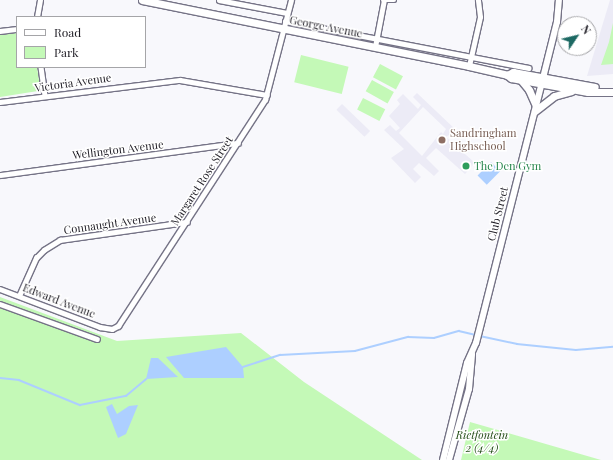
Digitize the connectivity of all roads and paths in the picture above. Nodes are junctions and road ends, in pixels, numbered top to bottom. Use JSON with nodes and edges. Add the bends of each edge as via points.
{"nodes":[{"id":1,"x":40,"y":0,"type":"edge"},
{"id":2,"x":144,"y":0,"type":"edge"},
{"id":3,"x":219,"y":0,"type":"edge"},
{"id":4,"x":291,"y":0,"type":"edge"},
{"id":5,"x":383,"y":0,"type":"edge"},
{"id":6,"x":394,"y":0,"type":"edge"},
{"id":7,"x":478,"y":0,"type":"edge"},
{"id":8,"x":559,"y":0,"type":"edge"},
{"id":9,"x":287,"y":13,"type":"junction"},
{"id":10,"x":38,"y":16,"type":"edge"},
{"id":11,"x":285,"y":21,"type":"junction"},
{"id":12,"x":16,"y":29,"type":"edge"},
{"id":13,"x":283,"y":29,"type":"junction"},
{"id":14,"x":0,"y":31,"type":"edge"},
{"id":15,"x":376,"y":39,"type":"junction"},
{"id":16,"x":375,"y":47,"type":"junction"},
{"id":17,"x":471,"y":57,"type":"junction"},
{"id":18,"x":469,"y":66,"type":"junction"},
{"id":19,"x":42,"y":68,"type":"edge"},
{"id":20,"x":528,"y":68,"type":"dead end"},
{"id":21,"x":507,"y":74,"type":"junction"},
{"id":22,"x":521,"y":80,"type":"junction"},
{"id":23,"x":542,"y":81,"type":"junction"},
{"id":24,"x":613,"y":88,"type":"edge"},
{"id":25,"x":575,"y":90,"type":"junction"},
{"id":26,"x":613,"y":92,"type":"edge"},
{"id":27,"x":267,"y":95,"type":"junction"},
{"id":28,"x":46,"y":96,"type":"junction"},
{"id":29,"x":0,"y":102,"type":"edge"},
{"id":30,"x":535,"y":108,"type":"junction"},
{"id":31,"x":238,"y":143,"type":"junction"},
{"id":32,"x":0,"y":175,"type":"edge"},
{"id":33,"x":186,"y":222,"type":"junction"},
{"id":34,"x":0,"y":289,"type":"edge"},
{"id":35,"x":19,"y":296,"type":"junction"},
{"id":36,"x":0,"y":304,"type":"edge"},
{"id":37,"x":112,"y":329,"type":"joint"},
{"id":38,"x":97,"y":339,"type":"dead end"},
{"id":39,"x":472,"y":354,"type":"junction"},
{"id":40,"x":443,"y":460,"type":"edge"},
{"id":41,"x":449,"y":460,"type":"edge"}],
"edges":[{"from":1,"to":10,"type":"street"},
{"from":2,"to":13,"type":"main road","name":"George Avenue"},
{"from":3,"to":9,"type":"street","name":"George Avenue"},
{"from":4,"to":9,"type":"street","name":"Margaret Rose Street"},
{"from":5,"to":6,"type":"street"},
{"from":5,"to":15,"type":"street"},
{"from":7,"to":17,"type":"street","via":[[480,17]]},
{"from":8,"to":23,"type":"main road","name":"Club Street","via":[[557,22]]},
{"from":9,"to":11,"type":"street","name":"Margaret Rose Street"},
{"from":11,"to":13,"type":"street","name":"Margaret Rose Street"},
{"from":11,"to":15,"type":"street","name":"George Avenue"},
{"from":12,"to":14,"type":"street"},
{"from":13,"to":16,"type":"main road","name":"George Avenue"},
{"from":13,"to":27,"type":"street","name":"Margaret Rose Street"},
{"from":15,"to":16,"type":"street"},
{"from":15,"to":17,"type":"street","name":"George Avenue"},
{"from":16,"to":18,"type":"main road","name":"George Avenue"},
{"from":17,"to":18,"type":"street"},
{"from":17,"to":20,"type":"street","name":"George Avenue"},
{"from":18,"to":21,"type":"main road","name":"George Avenue"},
{"from":19,"to":28,"type":"street"},
{"from":21,"to":22,"type":"main road","name":"George Avenue"},
{"from":21,"to":23,"type":"main road","name":"George Avenue","via":[[513,72]]},
{"from":22,"to":23,"type":"main road","name":"George Avenue"},
{"from":22,"to":30,"type":"main road","via":[[529,90]]},
{"from":23,"to":24,"type":"main road"},
{"from":23,"to":25,"type":"main road"},
{"from":23,"to":30,"type":"main road","name":"Club Street"},
{"from":25,"to":26,"type":"main road"},
{"from":25,"to":30,"type":"main road","via":[[554,96]]},
{"from":27,"to":28,"type":"street","name":"Victoria Avenue","via":[[180,80]]},
{"from":27,"to":31,"type":"street","name":"Margaret Rose Street"},
{"from":28,"to":29,"type":"street","name":"Victoria Avenue"},
{"from":30,"to":39,"type":"main road","name":"Club Street"},
{"from":31,"to":32,"type":"street","name":"Wellington Avenue"},
{"from":31,"to":33,"type":"street","name":"Margaret Rose Street"},
{"from":33,"to":35,"type":"street","name":"Connaught Avenue","via":[[60,240],[36,258]]},
{"from":33,"to":37,"type":"street","name":"Margaret Rose Street","via":[[123,320]]},
{"from":34,"to":35,"type":"street","name":"Edward Avenue"},
{"from":35,"to":37,"type":"street","name":"Edward Avenue"},
{"from":36,"to":38,"type":"street"},
{"from":39,"to":40,"type":"main road","name":"Club Street","via":[[467,363]]},
{"from":39,"to":41,"type":"main road","name":"Club Street","via":[[469,389]]}]}
